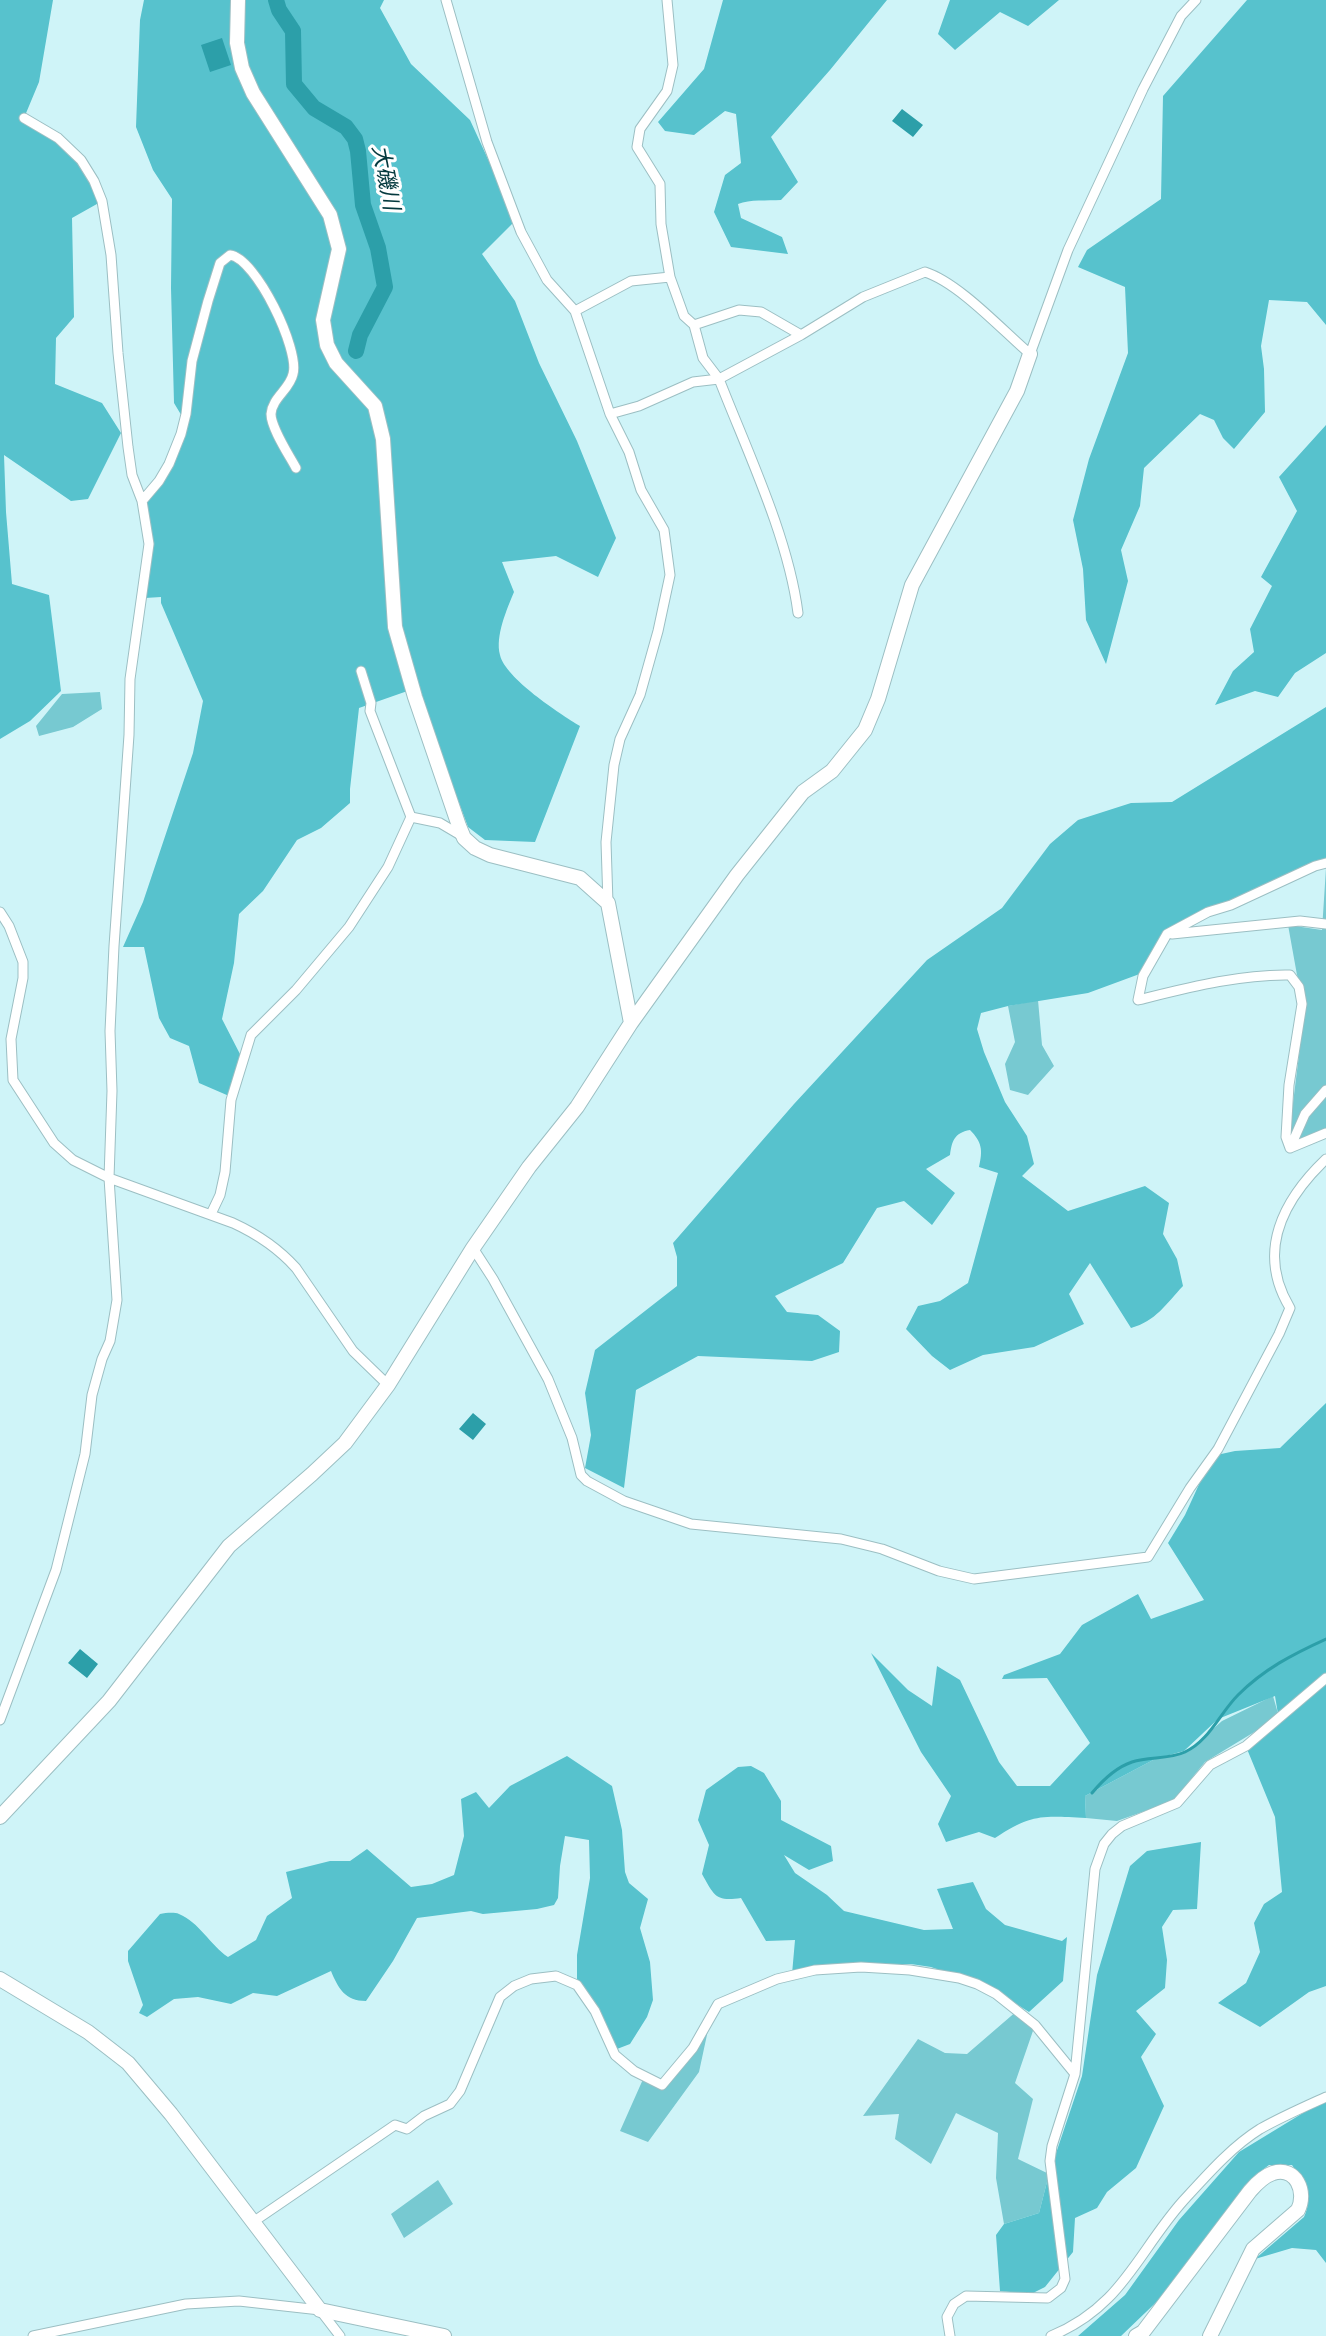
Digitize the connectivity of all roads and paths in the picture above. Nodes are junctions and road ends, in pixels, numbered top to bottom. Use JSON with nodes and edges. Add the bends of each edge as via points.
{"nodes":[{"id":1,"x":238,"y":0,"type":"edge"},
{"id":2,"x":446,"y":0,"type":"edge"},
{"id":3,"x":667,"y":0,"type":"edge"},
{"id":4,"x":1196,"y":0,"type":"edge"},
{"id":5,"x":24,"y":118,"type":"dead end"},
{"id":6,"x":670,"y":277,"type":"junction"},
{"id":7,"x":575,"y":311,"type":"junction"},
{"id":8,"x":694,"y":325,"type":"junction"},
{"id":9,"x":801,"y":335,"type":"junction"},
{"id":10,"x":1030,"y":354,"type":"junction"},
{"id":11,"x":718,"y":379,"type":"junction"},
{"id":12,"x":610,"y":414,"type":"junction"},
{"id":13,"x":296,"y":468,"type":"dead end"},
{"id":14,"x":142,"y":501,"type":"junction"},
{"id":15,"x":798,"y":613,"type":"dead end"},
{"id":16,"x":361,"y":671,"type":"dead end"},
{"id":17,"x":411,"y":817,"type":"junction"},
{"id":18,"x":464,"y":838,"type":"junction"},
{"id":19,"x":1326,"y":863,"type":"edge"},
{"id":20,"x":608,"y":903,"type":"junction"},
{"id":21,"x":0,"y":912,"type":"edge"},
{"id":22,"x":1326,"y":924,"type":"edge"},
{"id":23,"x":1167,"y":934,"type":"junction"},
{"id":24,"x":631,"y":1023,"type":"junction"},
{"id":25,"x":1326,"y":1090,"type":"edge"},
{"id":26,"x":1326,"y":1133,"type":"edge"},
{"id":27,"x":1290,"y":1148,"type":"junction"},
{"id":28,"x":1326,"y":1159,"type":"edge"},
{"id":29,"x":109,"y":1178,"type":"junction"},
{"id":30,"x":212,"y":1214,"type":"junction"},
{"id":31,"x":473,"y":1248,"type":"junction"},
{"id":32,"x":387,"y":1385,"type":"junction"},
{"id":33,"x":1326,"y":1678,"type":"edge"},
{"id":34,"x":0,"y":1720,"type":"edge"},
{"id":35,"x":1,"y":1814,"type":"edge"},
{"id":36,"x":0,"y":1979,"type":"edge"},
{"id":37,"x":1075,"y":2074,"type":"junction"},
{"id":38,"x":1326,"y":2097,"type":"edge"},
{"id":39,"x":253,"y":2222,"type":"junction"},
{"id":40,"x":320,"y":2310,"type":"junction"},
{"id":41,"x":33,"y":2336,"type":"edge"},
{"id":42,"x":340,"y":2336,"type":"edge"},
{"id":43,"x":444,"y":2336,"type":"edge"},
{"id":44,"x":950,"y":2336,"type":"edge"},
{"id":45,"x":1051,"y":2336,"type":"edge"},
{"id":46,"x":1136,"y":2336,"type":"edge"},
{"id":47,"x":1210,"y":2336,"type":"edge"}],
"edges":[{"from":1,"to":18,"type":"street","via":[[237,43],[253,93],[330,215],[339,249],[323,320],[327,345],[336,363],[375,406],[383,439],[395,627],[436,763]]},
{"from":2,"to":7,"type":"street","via":[[487,142],[521,232],[547,280]]},
{"from":3,"to":6,"type":"street","via":[[673,65],[667,91],[640,129],[637,147],[660,184],[661,224]]},
{"from":4,"to":10,"type":"street","via":[[1181,16],[1139,97],[1068,250]]},
{"from":5,"to":14,"type":"street","via":[[58,138],[81,160],[102,201],[111,255],[128,447],[132,475]]},
{"from":6,"to":7,"type":"street","via":[[631,281]]},
{"from":6,"to":8,"type":"street","via":[[684,316]]},
{"from":7,"to":12,"type":"street"},
{"from":8,"to":9,"type":"street","via":[[739,310],[761,312]]},
{"from":8,"to":11,"type":"street","via":[[703,358]]},
{"from":9,"to":10,"type":"street","via":[[863,297],[925,272],[960,293]]},
{"from":9,"to":11,"type":"street"},
{"from":10,"to":24,"type":"street","via":[[1017,391],[912,585],[866,730],[832,771],[802,792],[769,833]]},
{"from":11,"to":12,"type":"street","via":[[693,382]]},
{"from":11,"to":15,"type":"street","via":[[778,530]]},
{"from":12,"to":20,"type":"street","via":[[629,452],[641,490],[664,530],[670,575],[640,695],[620,739],[614,765],[606,842]]},
{"from":13,"to":14,"type":"street","via":[[271,415],[274,403],[293,375],[293,354],[261,284],[242,259],[230,255],[220,263],[208,301],[192,361],[181,434],[169,464]]},
{"from":14,"to":29,"type":"street","via":[[149,544],[130,679],[110,1031]]},
{"from":16,"to":17,"type":"street","via":[[370,711]]},
{"from":17,"to":18,"type":"street","via":[[440,823]]},
{"from":17,"to":30,"type":"street","via":[[388,867],[349,927],[296,990],[251,1035],[231,1100],[225,1172]]},
{"from":18,"to":20,"type":"street","via":[[490,855],[580,878]]},
{"from":19,"to":23,"type":"street","via":[[1208,912]]},
{"from":20,"to":24,"type":"street"},
{"from":21,"to":29,"type":"street","via":[[23,962],[11,1039],[13,1080],[54,1143],[73,1160]]},
{"from":22,"to":23,"type":"street","via":[[1300,921]]},
{"from":23,"to":27,"type":"street","via":[[1143,976],[1138,1000],[1266,975],[1290,975],[1299,987],[1302,1004],[1287,1116]]},
{"from":24,"to":31,"type":"street","via":[[577,1107],[529,1167]]},
{"from":25,"to":27,"type":"street","via":[[1305,1114]]},
{"from":26,"to":27,"type":"street"},
{"from":28,"to":31,"type":"street","via":[[1311,1173],[1282,1216],[1275,1263],[1280,1291],[1290,1308],[1280,1334],[1218,1449],[1148,1557],[1002,1577],[974,1579],[939,1571],[882,1549],[841,1539],[691,1524],[624,1501],[587,1481],[580,1475],[572,1438],[548,1379]]},
{"from":29,"to":30,"type":"street"},
{"from":29,"to":34,"type":"street","via":[[117,1300],[110,1341],[92,1395],[85,1454],[56,1570]]},
{"from":30,"to":32,"type":"street","via":[[252,1232],[287,1257],[353,1351]]},
{"from":31,"to":32,"type":"street"},
{"from":32,"to":35,"type":"street","via":[[345,1443],[229,1546],[109,1701]]},
{"from":33,"to":37,"type":"street","via":[[1246,1746],[1210,1765],[1177,1803],[1122,1826],[1104,1844],[1095,1869]]},
{"from":36,"to":39,"type":"street","via":[[88,2032],[128,2063]]},
{"from":37,"to":39,"type":"street","via":[[1035,2025],[977,1984],[959,1978],[861,1967],[777,1978],[718,2004],[693,2048],[662,2085],[634,2071],[615,2055],[595,2011],[577,1985],[556,1976],[531,1978],[500,1997],[460,2091],[450,2104],[407,2129],[394,2125]]},
{"from":37,"to":44,"type":"street","via":[[1050,2161],[1065,2278],[1048,2298],[966,2296],[954,2304],[947,2317]]},
{"from":38,"to":45,"type":"street","via":[[1260,2130],[1234,2148],[1182,2202],[1120,2288],[1105,2303]]},
{"from":39,"to":40,"type":"street"},
{"from":40,"to":41,"type":"street","via":[[239,2301],[186,2304]]},
{"from":40,"to":42,"type":"street"},
{"from":40,"to":43,"type":"street"},
{"from":46,"to":47,"type":"street","via":[[1143,2332],[1250,2191],[1272,2173],[1291,2174],[1299,2182],[1302,2203],[1253,2249]]}]}
